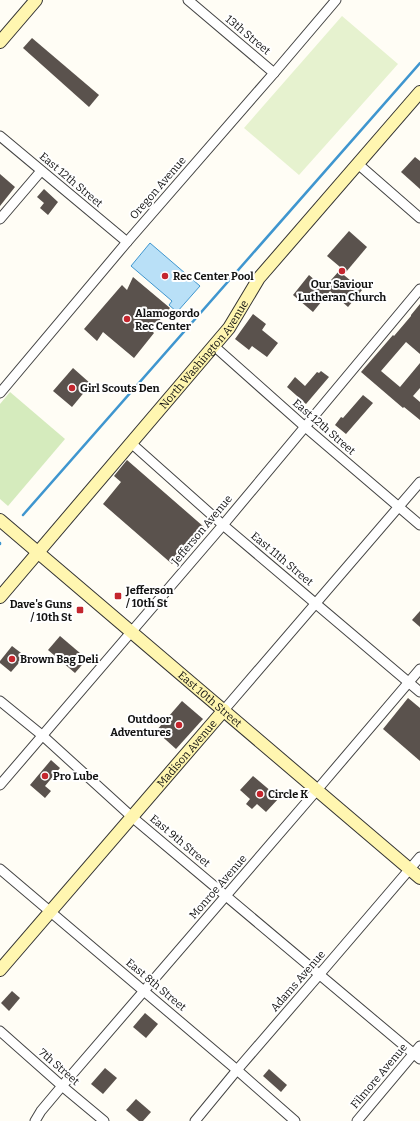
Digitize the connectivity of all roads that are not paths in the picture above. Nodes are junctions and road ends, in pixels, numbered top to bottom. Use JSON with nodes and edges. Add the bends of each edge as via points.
{"nodes":[{"id":1,"x":36,"y":0,"type":"edge"},
{"id":2,"x":188,"y":0,"type":"edge"},
{"id":3,"x":336,"y":0,"type":"edge"},
{"id":4,"x":0,"y":42,"type":"edge"},
{"id":5,"x":274,"y":72,"type":"junction"},
{"id":6,"x":420,"y":92,"type":"edge"},
{"id":7,"x":0,"y":136,"type":"edge"},
{"id":8,"x":358,"y":164,"type":"junction"},
{"id":9,"x":41,"y":171,"type":"junction"},
{"id":10,"x":420,"y":218,"type":"edge"},
{"id":11,"x":0,"y":219,"type":"edge"},
{"id":12,"x":126,"y":242,"type":"junction"},
{"id":13,"x":420,"y":289,"type":"edge"},
{"id":14,"x":214,"y":346,"type":"junction"},
{"id":15,"x":0,"y":393,"type":"edge"},
{"id":16,"x":304,"y":426,"type":"junction"},
{"id":17,"x":131,"y":443,"type":"junction"},
{"id":18,"x":420,"y":482,"type":"edge"},
{"id":19,"x":398,"y":507,"type":"junction"},
{"id":20,"x":0,"y":520,"type":"edge"},
{"id":21,"x":222,"y":525,"type":"junction"},
{"id":22,"x":420,"y":525,"type":"edge"},
{"id":23,"x":38,"y":552,"type":"junction"},
{"id":24,"x":0,"y":597,"type":"edge"},
{"id":25,"x":316,"y":603,"type":"junction"},
{"id":26,"x":131,"y":632,"type":"junction"},
{"id":27,"x":420,"y":669,"type":"edge"},
{"id":28,"x":409,"y":682,"type":"junction"},
{"id":29,"x":420,"y":692,"type":"edge"},
{"id":30,"x":0,"y":701,"type":"edge"},
{"id":31,"x":224,"y":710,"type":"junction"},
{"id":32,"x":43,"y":736,"type":"junction"},
{"id":33,"x":0,"y":785,"type":"edge"},
{"id":34,"x":317,"y":790,"type":"junction"},
{"id":35,"x":132,"y":817,"type":"junction"},
{"id":36,"x":420,"y":857,"type":"edge"},
{"id":37,"x":0,"y":869,"type":"edge"},
{"id":38,"x":409,"y":869,"type":"junction"},
{"id":39,"x":420,"y":878,"type":"edge"},
{"id":40,"x":226,"y":895,"type":"junction"},
{"id":41,"x":51,"y":912,"type":"junction"},
{"id":42,"x":0,"y":970,"type":"edge"},
{"id":43,"x":319,"y":975,"type":"junction"},
{"id":44,"x":144,"y":991,"type":"junction"},
{"id":45,"x":0,"y":1031,"type":"edge"},
{"id":46,"x":420,"y":1046,"type":"edge"},
{"id":47,"x":417,"y":1057,"type":"edge"},
{"id":48,"x":237,"y":1070,"type":"junction"},
{"id":49,"x":62,"y":1086,"type":"junction"},
{"id":50,"x":35,"y":1121,"type":"edge"},
{"id":51,"x":104,"y":1121,"type":"edge"},
{"id":52,"x":195,"y":1121,"type":"edge"},
{"id":53,"x":295,"y":1121,"type":"edge"},
{"id":54,"x":357,"y":1121,"type":"edge"}],
"edges":[{"from":1,"to":4,"type":"main road"},
{"from":2,"to":5,"type":"street","name":"13th Street"},
{"from":3,"to":5,"type":"street","name":"Oregon Avenue"},
{"from":5,"to":12,"type":"street","name":"Oregon Avenue"},
{"from":6,"to":8,"type":"main road","name":"North Washington Avenue"},
{"from":7,"to":9,"type":"street","name":"East 12th Street"},
{"from":8,"to":10,"type":"street"},
{"from":8,"to":14,"type":"main road","name":"North Washington Avenue","via":[[259,278],[229,328]]},
{"from":9,"to":11,"type":"street"},
{"from":9,"to":12,"type":"street","name":"East 12th Street"},
{"from":12,"to":15,"type":"street","name":"Oregon Avenue"},
{"from":13,"to":16,"type":"street","name":"Jefferson Avenue"},
{"from":14,"to":16,"type":"street","name":"East 12th Street"},
{"from":14,"to":17,"type":"main road","name":"North Washington Avenue"},
{"from":16,"to":19,"type":"street","name":"East 12th Street"},
{"from":16,"to":21,"type":"street","name":"Jefferson Avenue"},
{"from":17,"to":21,"type":"street","name":"East 11th Street"},
{"from":17,"to":23,"type":"main road","name":"North Washington Avenue"},
{"from":18,"to":19,"type":"street","name":"Madison Avenue"},
{"from":19,"to":22,"type":"street","name":"East 12th Street"},
{"from":19,"to":25,"type":"street","name":"Madison Avenue"},
{"from":20,"to":23,"type":"main road","name":"East 10th Street"},
{"from":21,"to":25,"type":"street","name":"East 11th Street"},
{"from":21,"to":26,"type":"street","name":"Jefferson Avenue"},
{"from":23,"to":24,"type":"main road","name":"North Washington Avenue"},
{"from":23,"to":26,"type":"main road","name":"East 10th Street"},
{"from":25,"to":28,"type":"street","name":"East 11th Street"},
{"from":25,"to":31,"type":"street","name":"Madison Avenue"},
{"from":26,"to":31,"type":"main road","name":"East 10th Street"},
{"from":26,"to":32,"type":"street","name":"Jefferson Avenue"},
{"from":27,"to":28,"type":"street","name":"Monroe Avenue"},
{"from":28,"to":29,"type":"street","name":"East 11th Street"},
{"from":28,"to":34,"type":"street","name":"Monroe Avenue"},
{"from":30,"to":32,"type":"street","name":"East 9th Street"},
{"from":31,"to":34,"type":"main road","name":"East 10th Street"},
{"from":31,"to":35,"type":"main road","name":"Madison Avenue"},
{"from":32,"to":33,"type":"street","name":"Jefferson Avenue"},
{"from":32,"to":35,"type":"street","name":"East 9th Street"},
{"from":34,"to":38,"type":"main road","name":"East 10th Street"},
{"from":34,"to":40,"type":"street","name":"Monroe Avenue"},
{"from":35,"to":40,"type":"street","name":"East 9th Street"},
{"from":35,"to":41,"type":"main road","name":"Madison Avenue"},
{"from":36,"to":38,"type":"street","name":"Adams Avenue"},
{"from":37,"to":41,"type":"street","name":"East 8th Street"},
{"from":38,"to":39,"type":"main road","name":"East 10th Street"},
{"from":38,"to":43,"type":"street","name":"Adams Avenue"},
{"from":40,"to":43,"type":"street","name":"East 9th Street"},
{"from":40,"to":44,"type":"street","name":"Monroe Avenue"},
{"from":41,"to":42,"type":"main road","name":"Madison Avenue"},
{"from":41,"to":44,"type":"street","name":"East 8th Street"},
{"from":43,"to":47,"type":"street","name":"East 9th Street"},
{"from":43,"to":48,"type":"street","name":"Adams Avenue"},
{"from":44,"to":48,"type":"street","name":"East 8th Street"},
{"from":44,"to":49,"type":"street","name":"Monroe Avenue"},
{"from":45,"to":49,"type":"street","name":"7th Street"},
{"from":46,"to":47,"type":"street","name":"Filmore Avenue"},
{"from":47,"to":54,"type":"street","name":"Filmore Avenue"},
{"from":48,"to":52,"type":"street","name":"Adams Avenue"},
{"from":48,"to":53,"type":"street","name":"East 8th Street"},
{"from":49,"to":50,"type":"street","name":"Monroe Avenue"},
{"from":49,"to":51,"type":"street","name":"7th Street"}]}
